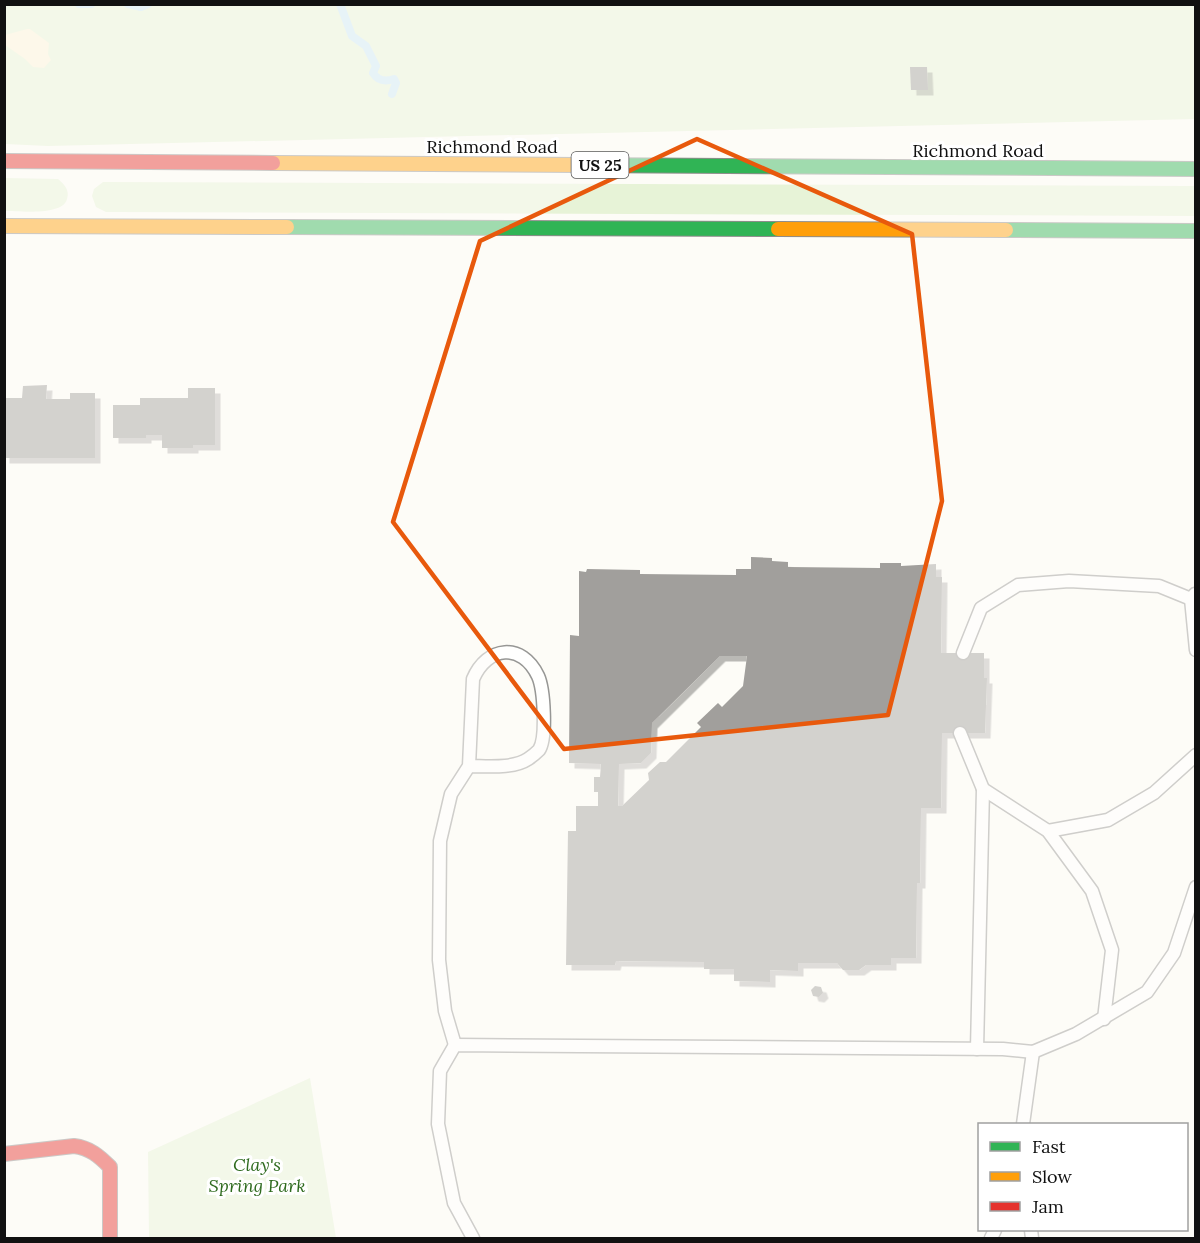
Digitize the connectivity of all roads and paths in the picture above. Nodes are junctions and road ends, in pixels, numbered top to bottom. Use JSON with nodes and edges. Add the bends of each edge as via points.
{"nodes":[{"id":1,"x":4,"y":161,"type":"edge"},
{"id":2,"x":1196,"y":169,"type":"edge"},
{"id":3,"x":4,"y":226,"type":"edge"},
{"id":4,"x":1196,"y":231,"type":"edge"},
{"id":5,"x":1193,"y":596,"type":"edge"},
{"id":6,"x":1196,"y":650,"type":"edge"},
{"id":7,"x":963,"y":653,"type":"dead end"},
{"id":8,"x":960,"y":733,"type":"dead end"},
{"id":9,"x":1196,"y":755,"type":"edge"},
{"id":10,"x":469,"y":766,"type":"junction"},
{"id":11,"x":983,"y":789,"type":"junction"},
{"id":12,"x":1048,"y":831,"type":"junction"},
{"id":13,"x":1196,"y":887,"type":"edge"},
{"id":14,"x":1104,"y":1019,"type":"junction"},
{"id":15,"x":455,"y":1045,"type":"junction"},
{"id":16,"x":977,"y":1049,"type":"junction"},
{"id":17,"x":1033,"y":1052,"type":"junction"},
{"id":18,"x":1023,"y":1123,"type":"edge"},
{"id":19,"x":4,"y":1154,"type":"edge"},
{"id":20,"x":110,"y":1239,"type":"edge"},
{"id":21,"x":473,"y":1239,"type":"edge"}],
"edges":[{"from":1,"to":2,"type":"main road","name":"Richmond Road","number":"US 25"},
{"from":3,"to":4,"type":"main road"},
{"from":5,"to":6,"type":"lane"},
{"from":5,"to":7,"type":"lane","via":[[1159,586],[1069,581],[1018,585],[981,608]]},
{"from":8,"to":11,"type":"lane"},
{"from":9,"to":12,"type":"lane","via":[[1154,793],[1108,820]]},
{"from":10,"to":10,"type":"lane","via":[[475,673],[489,656],[502,652],[517,654],[529,662],[539,677],[544,705],[539,749],[527,760],[510,765]]},
{"from":10,"to":15,"type":"lane","via":[[451,794],[440,841],[440,960],[444,1011]]},
{"from":11,"to":12,"type":"lane"},
{"from":11,"to":16,"type":"lane"},
{"from":12,"to":14,"type":"lane","via":[[1092,891],[1112,950]]},
{"from":13,"to":14,"type":"lane","via":[[1174,953],[1147,992]]},
{"from":14,"to":17,"type":"lane"},
{"from":15,"to":16,"type":"lane"},
{"from":15,"to":21,"type":"lane","via":[[440,1071],[438,1124],[454,1203]]},
{"from":16,"to":17,"type":"lane"},
{"from":17,"to":18,"type":"lane"},
{"from":19,"to":20,"type":"main road","via":[[74,1146],[84,1146],[98,1154],[110,1167]]}]}
